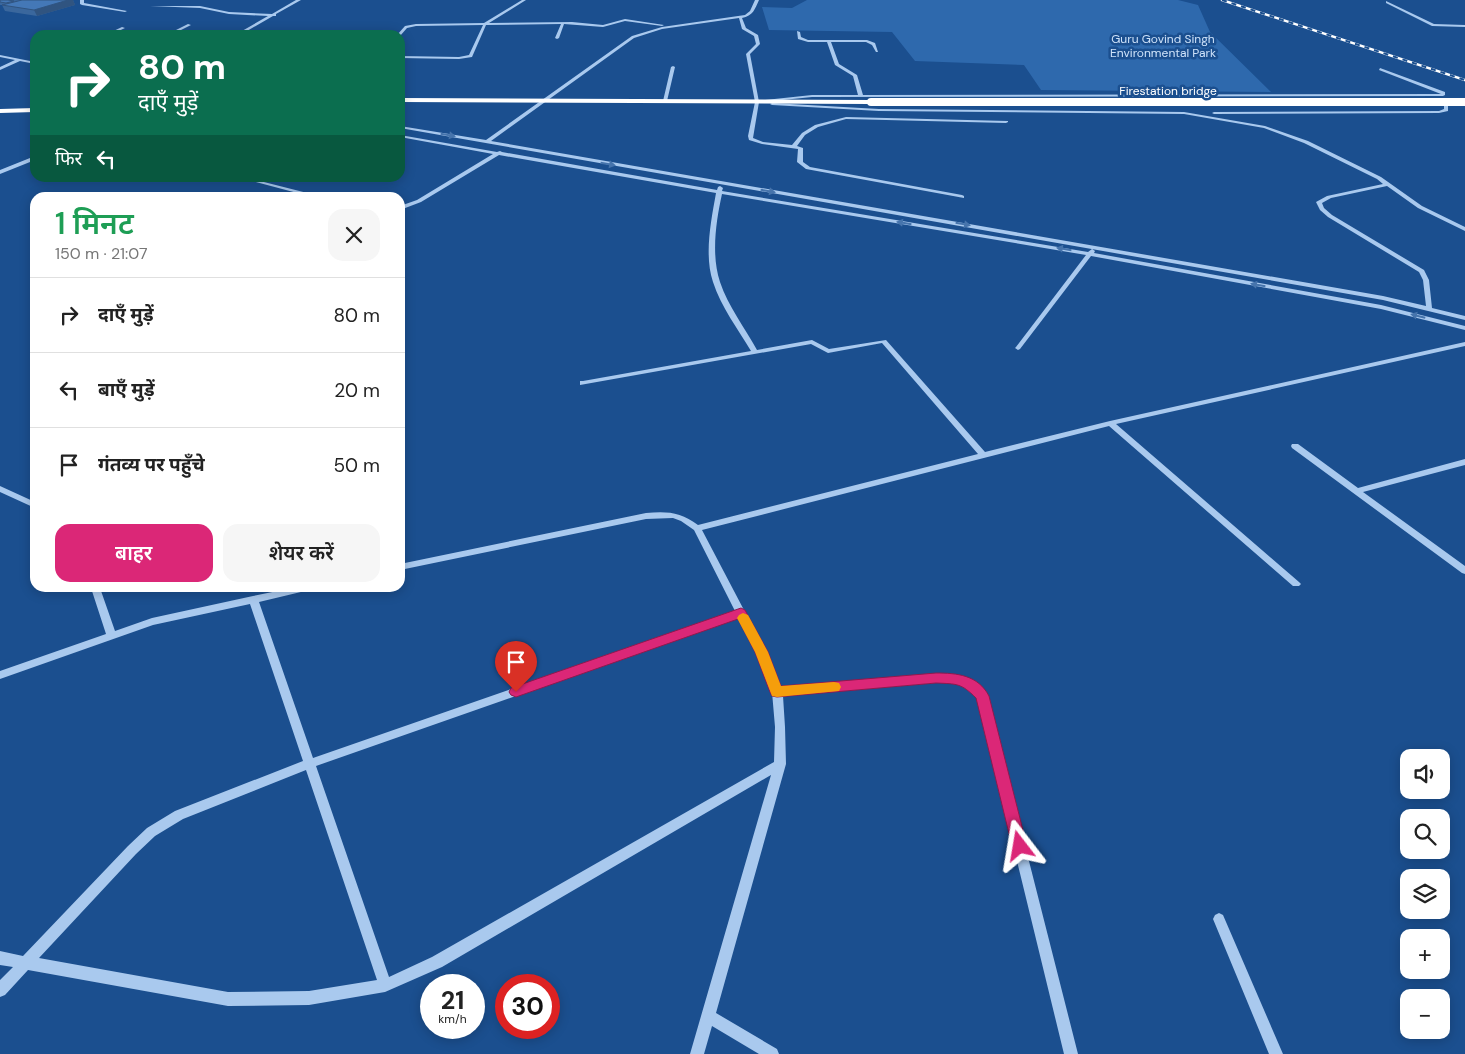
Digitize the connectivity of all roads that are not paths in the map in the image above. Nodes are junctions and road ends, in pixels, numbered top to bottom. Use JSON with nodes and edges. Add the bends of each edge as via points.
{"nodes":[{"id":1,"x":82,"y":0,"type":"edge"},
{"id":2,"x":299,"y":0,"type":"edge"},
{"id":3,"x":524,"y":0,"type":"edge"},
{"id":4,"x":757,"y":0,"type":"edge"},
{"id":5,"x":1386,"y":2,"type":"dead end"},
{"id":6,"x":152,"y":6,"type":"dead end"},
{"id":7,"x":125,"y":11,"type":"dead end"},
{"id":8,"x":275,"y":15,"type":"junction"},
{"id":9,"x":740,"y":17,"type":"junction"},
{"id":10,"x":563,"y":23,"type":"junction"},
{"id":11,"x":485,"y":24,"type":"junction"},
{"id":12,"x":189,"y":25,"type":"dead end"},
{"id":13,"x":669,"y":26,"type":"junction"},
{"id":14,"x":1465,"y":26,"type":"edge"},
{"id":15,"x":123,"y":28,"type":"dead end"},
{"id":16,"x":118,"y":30,"type":"edge"},
{"id":17,"x":178,"y":30,"type":"edge"},
{"id":18,"x":246,"y":30,"type":"edge"},
{"id":19,"x":403,"y":30,"type":"edge"},
{"id":20,"x":798,"y":32,"type":"dead end"},
{"id":21,"x":557,"y":38,"type":"dead end"},
{"id":22,"x":829,"y":41,"type":"junction"},
{"id":23,"x":877,"y":51,"type":"dead end"},
{"id":24,"x":0,"y":56,"type":"edge"},
{"id":25,"x":405,"y":57,"type":"edge"},
{"id":26,"x":19,"y":60,"type":"junction"},
{"id":27,"x":30,"y":62,"type":"edge"},
{"id":28,"x":673,"y":67,"type":"dead end"},
{"id":29,"x":0,"y":69,"type":"edge"},
{"id":30,"x":1380,"y":69,"type":"dead end"},
{"id":31,"x":861,"y":96,"type":"junction"},
{"id":32,"x":1423,"y":96,"type":"junction"},
{"id":33,"x":405,"y":100,"type":"edge"},
{"id":34,"x":545,"y":101,"type":"junction"},
{"id":35,"x":665,"y":101,"type":"junction"},
{"id":36,"x":757,"y":102,"type":"junction"},
{"id":37,"x":1465,"y":102,"type":"edge"},
{"id":38,"x":30,"y":110,"type":"edge"},
{"id":39,"x":2,"y":112,"type":"edge"},
{"id":40,"x":1184,"y":113,"type":"junction"},
{"id":41,"x":1006,"y":122,"type":"dead end"},
{"id":42,"x":405,"y":128,"type":"edge"},
{"id":43,"x":405,"y":137,"type":"edge"},
{"id":44,"x":487,"y":142,"type":"junction"},
{"id":45,"x":794,"y":146,"type":"junction"},
{"id":46,"x":508,"y":147,"type":"junction"},
{"id":47,"x":498,"y":153,"type":"junction"},
{"id":48,"x":30,"y":160,"type":"edge"},
{"id":49,"x":0,"y":172,"type":"edge"},
{"id":50,"x":260,"y":182,"type":"edge"},
{"id":51,"x":720,"y":183,"type":"junction"},
{"id":52,"x":1389,"y":184,"type":"junction"},
{"id":53,"x":301,"y":192,"type":"edge"},
{"id":54,"x":719,"y":192,"type":"junction"},
{"id":55,"x":962,"y":197,"type":"dead end"},
{"id":56,"x":405,"y":206,"type":"edge"},
{"id":57,"x":1465,"y":229,"type":"edge"},
{"id":58,"x":1094,"y":247,"type":"junction"},
{"id":59,"x":1091,"y":254,"type":"junction"},
{"id":60,"x":1429,"y":308,"type":"junction"},
{"id":61,"x":1465,"y":318,"type":"edge"},
{"id":62,"x":1465,"y":328,"type":"edge"},
{"id":63,"x":1465,"y":344,"type":"edge"},
{"id":64,"x":1018,"y":348,"type":"dead end"},
{"id":65,"x":755,"y":352,"type":"junction"},
{"id":66,"x":582,"y":383,"type":"dead end"},
{"id":67,"x":1110,"y":424,"type":"junction"},
{"id":68,"x":1295,"y":446,"type":"dead end"},
{"id":69,"x":984,"y":456,"type":"junction"},
{"id":70,"x":1465,"y":462,"type":"edge"},
{"id":71,"x":0,"y":489,"type":"edge"},
{"id":72,"x":1356,"y":491,"type":"junction"},
{"id":73,"x":30,"y":503,"type":"edge"},
{"id":74,"x":697,"y":528,"type":"junction"},
{"id":75,"x":405,"y":566,"type":"edge"},
{"id":76,"x":1465,"y":571,"type":"edge"},
{"id":77,"x":1296,"y":584,"type":"dead end"},
{"id":78,"x":96,"y":592,"type":"edge"},
{"id":79,"x":284,"y":592,"type":"edge"},
{"id":80,"x":253,"y":598,"type":"junction"},
{"id":81,"x":741,"y":613,"type":"junction"},
{"id":82,"x":111,"y":635,"type":"junction"},
{"id":83,"x":0,"y":675,"type":"edge"},
{"id":84,"x":777,"y":692,"type":"junction"},
{"id":85,"x":309,"y":764,"type":"junction"},
{"id":86,"x":780,"y":764,"type":"junction"},
{"id":87,"x":1219,"y":919,"type":"dead end"},
{"id":88,"x":0,"y":958,"type":"edge"},
{"id":89,"x":26,"y":962,"type":"junction"},
{"id":90,"x":384,"y":985,"type":"junction"},
{"id":91,"x":0,"y":990,"type":"edge"},
{"id":92,"x":708,"y":1016,"type":"junction"},
{"id":93,"x":697,"y":1054,"type":"edge"},
{"id":94,"x":772,"y":1054,"type":"edge"},
{"id":95,"x":1071,"y":1054,"type":"edge"},
{"id":96,"x":1276,"y":1054,"type":"edge"}],
"edges":[{"from":1,"to":7,"type":"street","via":[[82,4]]},
{"from":2,"to":8,"type":"street"},
{"from":3,"to":11,"type":"street"},
{"from":4,"to":9,"type":"street","via":[[752,12]]},
{"from":5,"to":14,"type":"street","via":[[1433,25]]},
{"from":6,"to":8,"type":"street","via":[[200,7],[221,13]]},
{"from":8,"to":18,"type":"street"},
{"from":9,"to":13,"type":"street"},
{"from":9,"to":36,"type":"street","via":[[745,31],[756,35],[757,46],[748,54]]},
{"from":10,"to":11,"type":"street"},
{"from":10,"to":13,"type":"street","via":[[603,26],[625,20]]},
{"from":10,"to":21,"type":"street"},
{"from":11,"to":19,"type":"street","via":[[410,25]]},
{"from":11,"to":25,"type":"street","via":[[471,56]]},
{"from":12,"to":17,"type":"street"},
{"from":13,"to":34,"type":"street","via":[[633,37]]},
{"from":15,"to":16,"type":"street"},
{"from":20,"to":22,"type":"street","via":[[803,40]]},
{"from":22,"to":23,"type":"street","via":[[871,42]]},
{"from":22,"to":31,"type":"street","via":[[837,65],[855,75]]},
{"from":24,"to":26,"type":"street"},
{"from":26,"to":27,"type":"street"},
{"from":26,"to":29,"type":"street"},
{"from":28,"to":35,"type":"street"},
{"from":30,"to":32,"type":"street","via":[[1443,93]]},
{"from":31,"to":32,"type":"street"},
{"from":31,"to":36,"type":"street","via":[[803,96]]},
{"from":32,"to":40,"type":"street","via":[[1446,105],[1446,110]]},
{"from":33,"to":34,"type":"highway","name":"Firestation bridge"},
{"from":34,"to":35,"type":"highway","name":"Firestation bridge"},
{"from":34,"to":44,"type":"street"},
{"from":35,"to":36,"type":"highway","name":"Firestation bridge"},
{"from":36,"to":37,"type":"highway","name":"Firestation bridge","bridge":true},
{"from":36,"to":40,"type":"street","via":[[879,110]]},
{"from":36,"to":45,"type":"street","via":[[751,139]]},
{"from":38,"to":39,"type":"highway"},
{"from":40,"to":52,"type":"street","via":[[1286,134]]},
{"from":41,"to":45,"type":"street","via":[[846,118],[807,131],[799,136]]},
{"from":42,"to":44,"type":"street","one_way":true},
{"from":43,"to":47,"type":"street"},
{"from":44,"to":46,"type":"street"},
{"from":45,"to":55,"type":"street","via":[[801,148],[800,162],[808,168]]},
{"from":46,"to":47,"type":"street"},
{"from":46,"to":51,"type":"street","one_way":true},
{"from":47,"to":54,"type":"street"},
{"from":47,"to":56,"type":"street"},
{"from":48,"to":49,"type":"street"},
{"from":50,"to":53,"type":"street"},
{"from":51,"to":54,"type":"street"},
{"from":51,"to":58,"type":"street","one_way":true},
{"from":52,"to":57,"type":"street","via":[[1420,208]]},
{"from":52,"to":60,"type":"street","via":[[1319,202],[1330,216],[1422,271]]},
{"from":59,"to":54,"type":"street","one_way":true},
{"from":54,"to":65,"type":"street","via":[[713,269],[717,283]]},
{"from":58,"to":59,"type":"street"},
{"from":58,"to":60,"type":"street"},
{"from":62,"to":59,"type":"street","one_way":true,"via":[[1381,307]]},
{"from":59,"to":64,"type":"street"},
{"from":60,"to":61,"type":"street"},
{"from":63,"to":67,"type":"street"},
{"from":65,"to":66,"type":"street"},
{"from":65,"to":69,"type":"street","via":[[812,342],[828,351],[884,341]]},
{"from":67,"to":69,"type":"street"},
{"from":67,"to":77,"type":"street"},
{"from":68,"to":72,"type":"street"},
{"from":69,"to":74,"type":"street"},
{"from":70,"to":72,"type":"street"},
{"from":71,"to":73,"type":"street"},
{"from":72,"to":76,"type":"street"},
{"from":74,"to":75,"type":"street","via":[[684,517],[667,513]]},
{"from":74,"to":81,"type":"street"},
{"from":78,"to":82,"type":"street"},
{"from":79,"to":80,"type":"street"},
{"from":80,"to":82,"type":"street"},
{"from":80,"to":85,"type":"street"},
{"from":81,"to":84,"type":"street","via":[[762,652]]},
{"from":81,"to":85,"type":"street"},
{"from":82,"to":83,"type":"street"},
{"from":84,"to":86,"type":"street"},
{"from":84,"to":95,"type":"street","via":[[956,678],[969,682],[982,696]]},
{"from":85,"to":89,"type":"street","via":[[179,815],[151,832]]},
{"from":85,"to":90,"type":"street"},
{"from":86,"to":90,"type":"street","via":[[437,962]]},
{"from":86,"to":92,"type":"street"},
{"from":87,"to":96,"type":"street"},
{"from":88,"to":89,"type":"street"},
{"from":89,"to":90,"type":"street","via":[[228,999],[309,998]]},
{"from":89,"to":91,"type":"street"},
{"from":92,"to":93,"type":"street"},
{"from":92,"to":94,"type":"street"}]}
